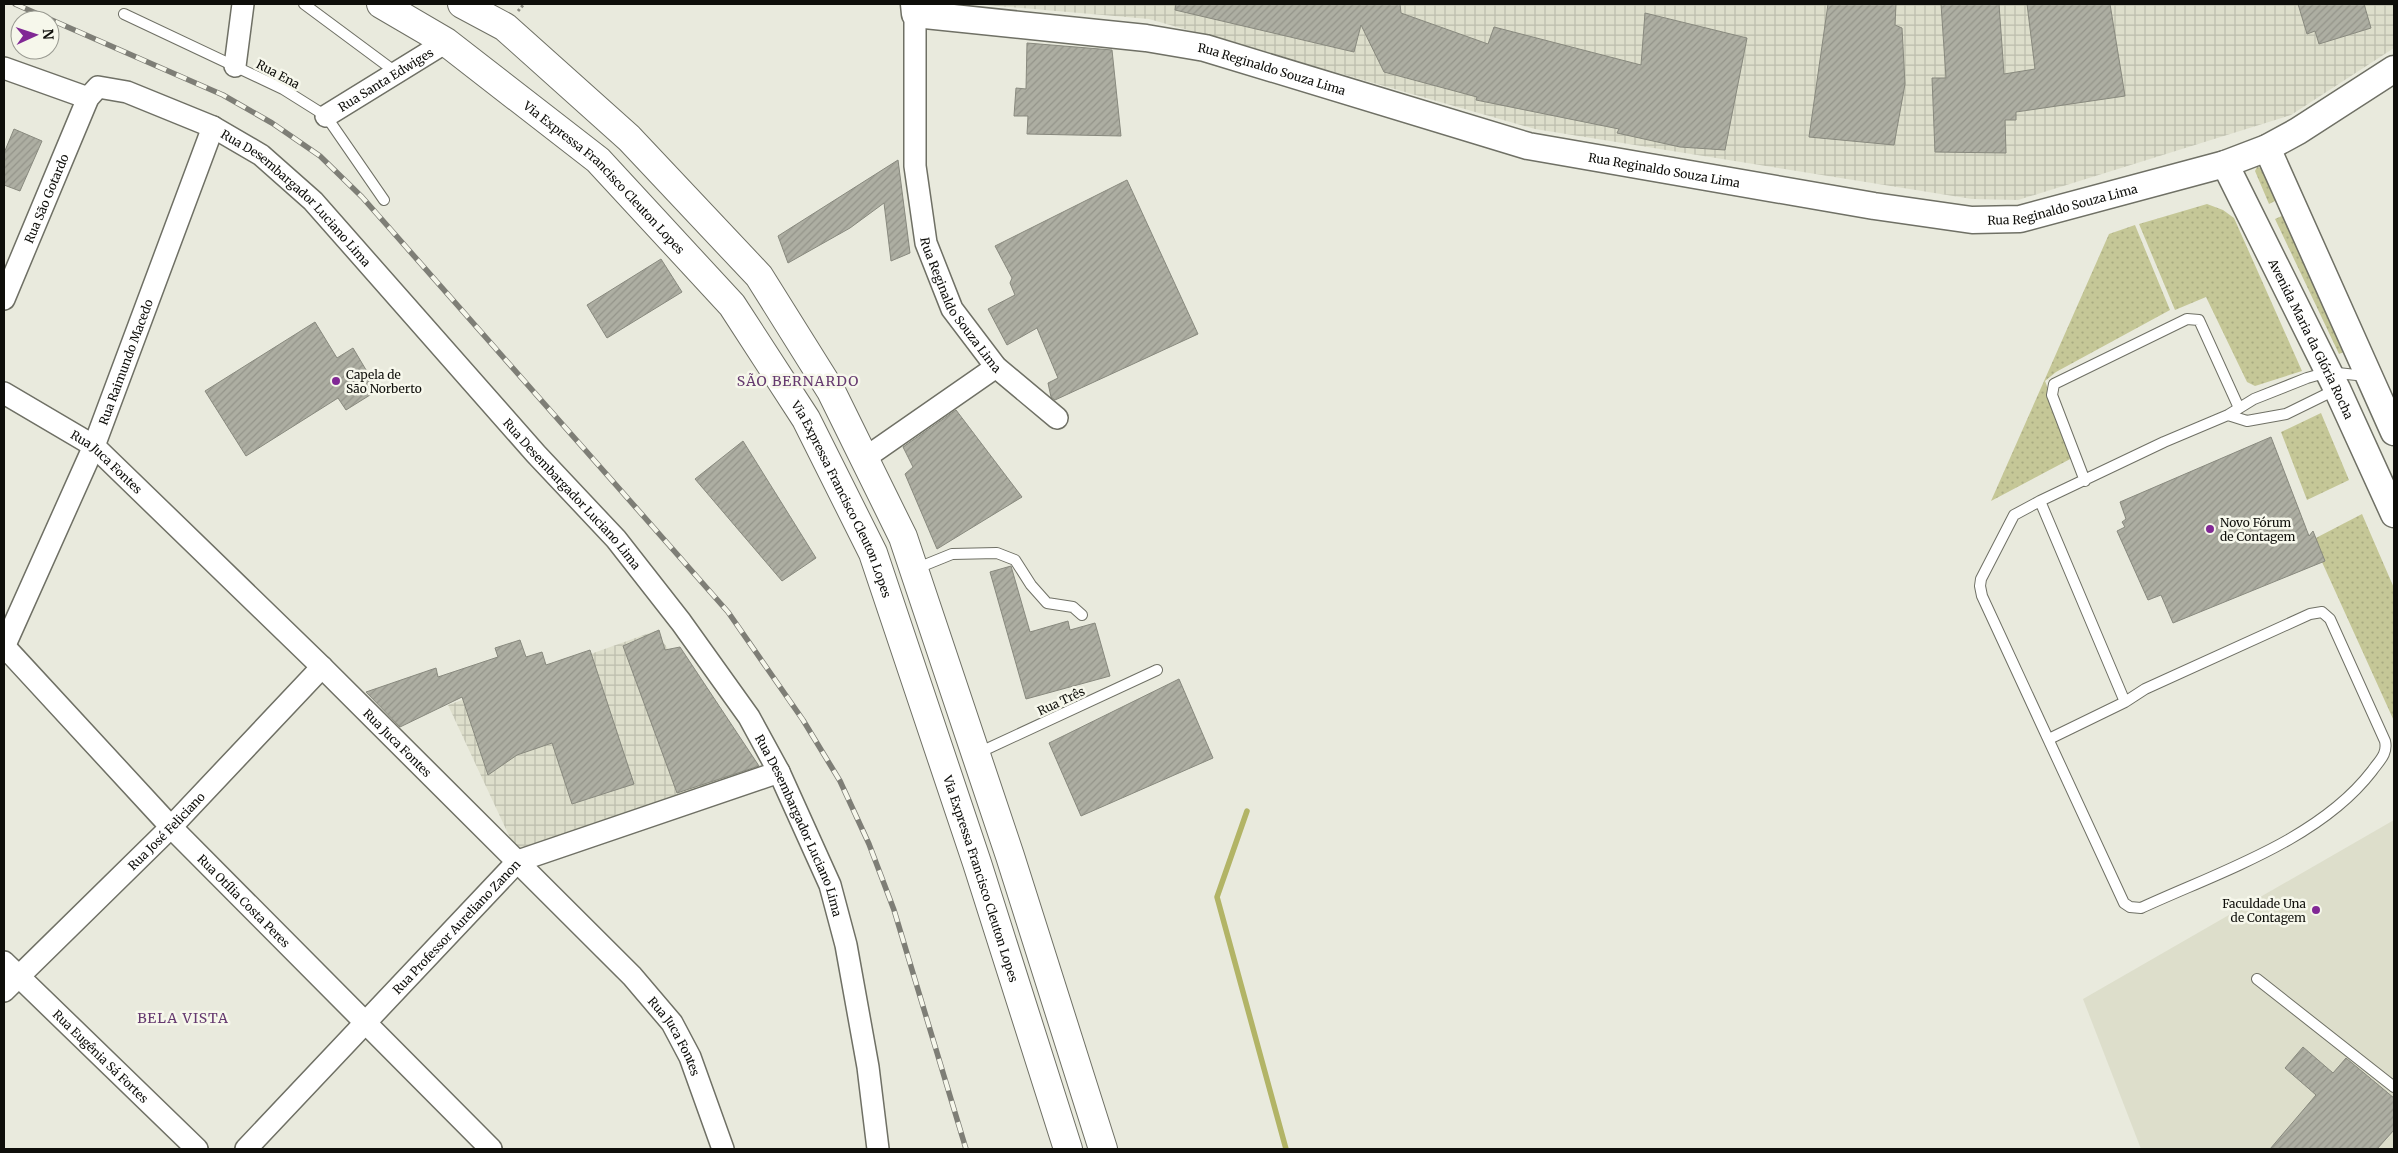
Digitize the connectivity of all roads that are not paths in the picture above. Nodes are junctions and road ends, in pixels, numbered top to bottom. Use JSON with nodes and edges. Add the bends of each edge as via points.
{"nodes":[{"id":1,"x":243,"y":4,"type":"edge"},
{"id":2,"x":304,"y":4,"type":"edge"},
{"id":3,"x":381,"y":4,"type":"edge"},
{"id":4,"x":462,"y":4,"type":"edge"},
{"id":5,"x":915,"y":9,"type":"edge"},
{"id":6,"x":124,"y":14,"type":"dead end"},
{"id":7,"x":446,"y":42,"type":"junction"},
{"id":8,"x":235,"y":66,"type":"junction"},
{"id":9,"x":4,"y":68,"type":"edge"},
{"id":10,"x":2394,"y":69,"type":"edge"},
{"id":11,"x":397,"y":72,"type":"junction"},
{"id":12,"x":88,"y":98,"type":"junction"},
{"id":13,"x":326,"y":116,"type":"junction"},
{"id":14,"x":213,"y":127,"type":"junction"},
{"id":15,"x":2267,"y":148,"type":"junction"},
{"id":16,"x":2225,"y":164,"type":"junction"},
{"id":17,"x":384,"y":200,"type":"dead end"},
{"id":18,"x":4,"y":299,"type":"edge"},
{"id":19,"x":996,"y":367,"type":"junction"},
{"id":20,"x":2370,"y":377,"type":"junction"},
{"id":21,"x":2333,"y":380,"type":"junction"},
{"id":22,"x":4,"y":393,"type":"edge"},
{"id":23,"x":2239,"y":408,"type":"junction"},
{"id":24,"x":2228,"y":416,"type":"junction"},
{"id":25,"x":1057,"y":418,"type":"dead end"},
{"id":26,"x":2394,"y":432,"type":"edge"},
{"id":27,"x":94,"y":446,"type":"junction"},
{"id":28,"x":865,"y":458,"type":"junction"},
{"id":29,"x":2085,"y":481,"type":"junction"},
{"id":30,"x":2040,"y":501,"type":"junction"},
{"id":31,"x":2394,"y":514,"type":"edge"},
{"id":32,"x":914,"y":569,"type":"junction"},
{"id":33,"x":1082,"y":615,"type":"dead end"},
{"id":34,"x":4,"y":646,"type":"edge"},
{"id":35,"x":322,"y":666,"type":"junction"},
{"id":36,"x":1157,"y":670,"type":"dead end"},
{"id":37,"x":2125,"y":702,"type":"junction"},
{"id":38,"x":2049,"y":739,"type":"junction"},
{"id":39,"x":975,"y":754,"type":"junction"},
{"id":40,"x":779,"y":772,"type":"junction"},
{"id":41,"x":171,"y":827,"type":"junction"},
{"id":42,"x":518,"y":862,"type":"junction"},
{"id":43,"x":8,"y":976,"type":"edge"},
{"id":44,"x":2256,"y":979,"type":"dead end"},
{"id":45,"x":365,"y":1023,"type":"junction"},
{"id":46,"x":2394,"y":1087,"type":"edge"},
{"id":47,"x":717,"y":1146,"type":"edge"},
{"id":48,"x":197,"y":1149,"type":"edge"},
{"id":49,"x":246,"y":1149,"type":"edge"},
{"id":50,"x":492,"y":1149,"type":"edge"},
{"id":51,"x":878,"y":1149,"type":"edge"},
{"id":52,"x":1068,"y":1149,"type":"edge"},
{"id":53,"x":1103,"y":1149,"type":"edge"}],
"edges":[{"from":1,"to":8,"type":"street"},
{"from":2,"to":11,"type":"lane"},
{"from":3,"to":7,"type":"highway","name":"Via Expressa Francisco Cleuton Lopes"},
{"from":4,"to":28,"type":"highway","via":[[504,27],[629,138],[759,276],[831,391]]},
{"from":5,"to":16,"type":"street","name":"Rua Reginaldo Souza Lima","via":[[1205,48],[1528,146],[1972,220],[2020,219]]},
{"from":5,"to":19,"type":"street","name":"Rua Reginaldo Souza Lima","via":[[915,166],[926,244],[952,309]]},
{"from":6,"to":8,"type":"lane","name":"Rua Ena"},
{"from":7,"to":11,"type":"street","name":"Rua Santa Edwiges"},
{"from":7,"to":52,"type":"highway","name":"Via Expressa Francisco Cleuton Lopes","via":[[598,160],[732,305],[806,419],[872,552],[977,863]]},
{"from":8,"to":13,"type":"lane","name":"Rua Ena","via":[[283,89]]},
{"from":9,"to":12,"type":"street"},
{"from":10,"to":15,"type":"street","name":"Rua Reginaldo Souza Lima"},
{"from":11,"to":13,"type":"street","name":"Rua Santa Edwiges"},
{"from":12,"to":14,"type":"street","name":"Rua Desembargador Luciano Lima","via":[[98,87],[127,92]]},
{"from":12,"to":18,"type":"street","name":"Rua São Gotardo"},
{"from":13,"to":17,"type":"lane","name":"Rua Ena"},
{"from":14,"to":27,"type":"street","name":"Rua Raimundo Macedo"},
{"from":14,"to":40,"type":"street","name":"Rua Desembargador Luciano Lima","via":[[261,155],[313,201],[536,454],[616,539],[749,717]]},
{"from":15,"to":16,"type":"street","name":"Rua Reginaldo Souza Lima"},
{"from":15,"to":20,"type":"street"},
{"from":16,"to":21,"type":"street","name":"Avenida Maria da Glória Rocha"},
{"from":19,"to":25,"type":"street","name":"Rua Reginaldo Souza Lima"},
{"from":19,"to":28,"type":"street"},
{"from":20,"to":21,"type":"lane"},
{"from":20,"to":26,"type":"street"},
{"from":21,"to":23,"type":"lane","via":[[2254,399]]},
{"from":21,"to":24,"type":"lane","via":[[2286,414],[2247,421]]},
{"from":21,"to":31,"type":"street","name":"Avenida Maria da Glória Rocha"},
{"from":22,"to":27,"type":"street","name":"Rua Juca Fontes"},
{"from":23,"to":24,"type":"lane"},
{"from":23,"to":29,"type":"lane","via":[[2199,320],[2187,319],[2054,384],[2052,395]]},
{"from":24,"to":29,"type":"lane","via":[[2164,442]]},
{"from":27,"to":34,"type":"street","name":"Rua Raimundo Macedo"},
{"from":27,"to":35,"type":"street","name":"Rua Juca Fontes"},
{"from":28,"to":32,"type":"highway","via":[[903,537]]},
{"from":29,"to":30,"type":"lane"},
{"from":30,"to":37,"type":"lane"},
{"from":30,"to":38,"type":"lane","via":[[2014,515],[1980,586]]},
{"from":32,"to":33,"type":"lane","via":[[952,554],[997,553],[1015,560],[1047,603],[1073,607]]},
{"from":32,"to":39,"type":"highway"},
{"from":34,"to":41,"type":"street","name":"Rua Otília Costa Peres"},
{"from":35,"to":41,"type":"street","name":"Rua José Feliciano"},
{"from":35,"to":42,"type":"street","name":"Rua Juca Fontes"},
{"from":36,"to":39,"type":"lane","name":"Rua Três"},
{"from":37,"to":38,"type":"lane"},
{"from":37,"to":38,"type":"lane","via":[[2145,689],[2310,614],[2322,612],[2330,619],[2387,748],[2361,785],[2329,815],[2289,840],[2142,908],[2124,903]]},
{"from":39,"to":53,"type":"highway"},
{"from":40,"to":42,"type":"street","name":"Rua Professor Aureliano Zanon"},
{"from":40,"to":51,"type":"street","name":"Rua Desembargador Luciano Lima","via":[[830,885],[846,945],[868,1068]]},
{"from":41,"to":43,"type":"street","name":"Rua José Feliciano"},
{"from":41,"to":45,"type":"street","name":"Rua Otília Costa Peres"},
{"from":42,"to":45,"type":"street","name":"Rua Professor Aureliano Zanon"},
{"from":42,"to":47,"type":"street","name":"Rua Juca Fontes","via":[[632,976],[672,1023],[690,1057]]},
{"from":43,"to":48,"type":"street","name":"Rua Eugênia Sá Fortes"},
{"from":44,"to":46,"type":"lane"},
{"from":45,"to":49,"type":"street","name":"Rua Professor Aureliano Zanon"},
{"from":45,"to":50,"type":"street","name":"Rua Otília Costa Peres"}]}
